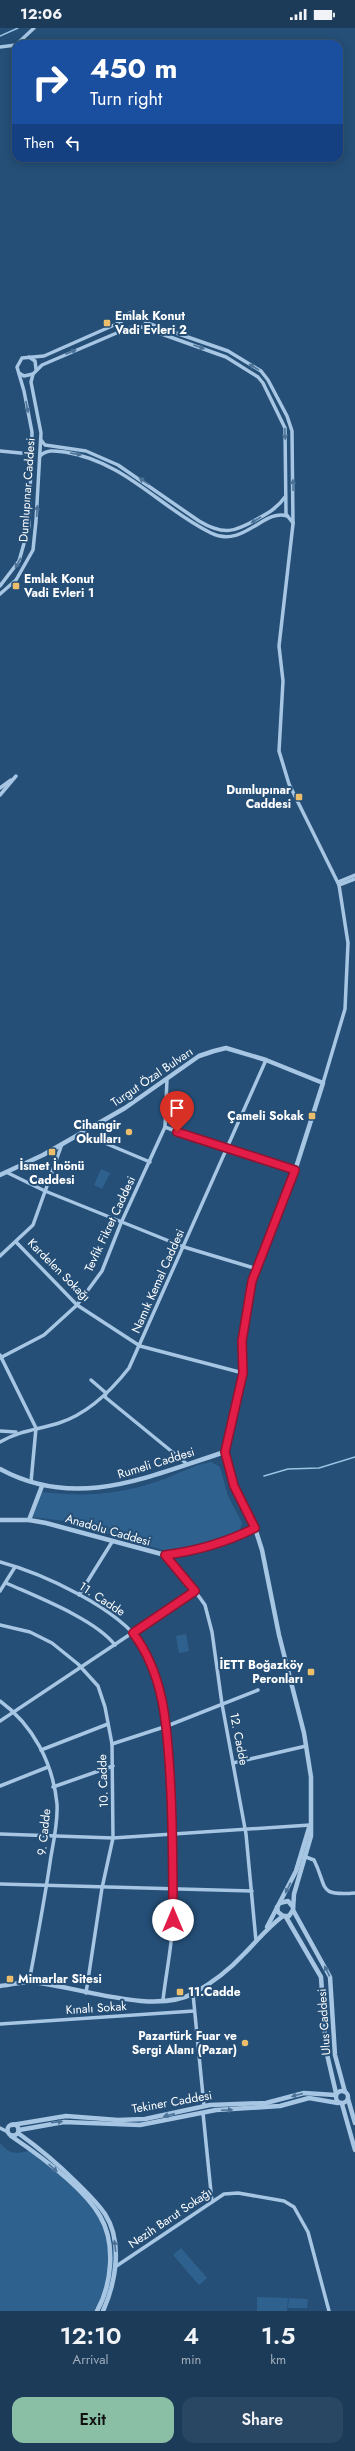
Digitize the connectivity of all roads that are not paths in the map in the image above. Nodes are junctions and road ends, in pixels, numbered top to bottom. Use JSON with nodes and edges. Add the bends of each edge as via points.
{"nodes":[{"id":1,"x":34,"y":28,"type":"edge"},
{"id":2,"x":22,"y":40,"type":"edge"},
{"id":3,"x":12,"y":46,"type":"edge"},
{"id":4,"x":0,"y":47,"type":"edge"},
{"id":5,"x":140,"y":317,"type":"junction"},
{"id":6,"x":125,"y":319,"type":"junction"},
{"id":7,"x":134,"y":328,"type":"junction"},
{"id":8,"x":28,"y":356,"type":"junction"},
{"id":9,"x":18,"y":370,"type":"junction"},
{"id":10,"x":36,"y":370,"type":"junction"},
{"id":11,"x":33,"y":374,"type":"junction"},
{"id":12,"x":40,"y":439,"type":"junction"},
{"id":13,"x":0,"y":451,"type":"edge"},
{"id":14,"x":31,"y":454,"type":"junction"},
{"id":15,"x":40,"y":456,"type":"junction"},
{"id":16,"x":286,"y":496,"type":"junction"},
{"id":17,"x":287,"y":516,"type":"junction"},
{"id":18,"x":293,"y":524,"type":"junction"},
{"id":19,"x":0,"y":586,"type":"edge"},
{"id":20,"x":0,"y":594,"type":"edge"},
{"id":21,"x":0,"y":788,"type":"edge"},
{"id":22,"x":0,"y":795,"type":"edge"},
{"id":23,"x":355,"y":876,"type":"edge"},
{"id":24,"x":355,"y":879,"type":"edge"},
{"id":25,"x":339,"y":884,"type":"junction"},
{"id":26,"x":266,"y":1060,"type":"junction"},
{"id":27,"x":167,"y":1079,"type":"junction"},
{"id":28,"x":324,"y":1083,"type":"junction"},
{"id":29,"x":165,"y":1127,"type":"junction"},
{"id":30,"x":81,"y":1133,"type":"junction"},
{"id":31,"x":62,"y":1144,"type":"junction"},
{"id":32,"x":226,"y":1150,"type":"junction"},
{"id":33,"x":150,"y":1162,"type":"junction"},
{"id":34,"x":295,"y":1170,"type":"junction"},
{"id":35,"x":6,"y":1172,"type":"junction"},
{"id":36,"x":0,"y":1174,"type":"edge"},
{"id":37,"x":45,"y":1191,"type":"junction"},
{"id":38,"x":121,"y":1223,"type":"junction"},
{"id":39,"x":16,"y":1242,"type":"junction"},
{"id":40,"x":184,"y":1247,"type":"junction"},
{"id":41,"x":0,"y":1256,"type":"edge"},
{"id":42,"x":257,"y":1269,"type":"junction"},
{"id":43,"x":77,"y":1305,"type":"junction"},
{"id":44,"x":140,"y":1346,"type":"junction"},
{"id":45,"x":0,"y":1357,"type":"edge"},
{"id":46,"x":243,"y":1373,"type":"junction"},
{"id":47,"x":91,"y":1380,"type":"dead end"},
{"id":48,"x":106,"y":1393,"type":"junction"},
{"id":49,"x":36,"y":1428,"type":"junction"},
{"id":50,"x":0,"y":1431,"type":"edge"},
{"id":51,"x":17,"y":1432,"type":"junction"},
{"id":52,"x":0,"y":1442,"type":"edge"},
{"id":53,"x":225,"y":1452,"type":"junction"},
{"id":54,"x":187,"y":1464,"type":"junction"},
{"id":55,"x":0,"y":1469,"type":"edge"},
{"id":56,"x":31,"y":1482,"type":"junction"},
{"id":57,"x":42,"y":1486,"type":"junction"},
{"id":58,"x":0,"y":1520,"type":"edge"},
{"id":59,"x":29,"y":1520,"type":"junction"},
{"id":60,"x":255,"y":1528,"type":"junction"},
{"id":61,"x":112,"y":1542,"type":"junction"},
{"id":62,"x":165,"y":1555,"type":"junction"},
{"id":63,"x":0,"y":1562,"type":"edge"},
{"id":64,"x":14,"y":1567,"type":"junction"},
{"id":65,"x":6,"y":1583,"type":"junction"},
{"id":66,"x":0,"y":1591,"type":"edge"},
{"id":67,"x":195,"y":1591,"type":"junction"},
{"id":68,"x":79,"y":1594,"type":"junction"},
{"id":69,"x":0,"y":1625,"type":"edge"},
{"id":70,"x":133,"y":1633,"type":"junction"},
{"id":71,"x":116,"y":1645,"type":"junction"},
{"id":72,"x":82,"y":1667,"type":"junction"},
{"id":73,"x":258,"y":1690,"type":"dead end"},
{"id":74,"x":0,"y":1701,"type":"edge"},
{"id":75,"x":222,"y":1704,"type":"junction"},
{"id":76,"x":15,"y":1712,"type":"junction"},
{"id":77,"x":0,"y":1721,"type":"edge"},
{"id":78,"x":108,"y":1724,"type":"junction"},
{"id":79,"x":167,"y":1726,"type":"junction"},
{"id":80,"x":112,"y":1744,"type":"junction"},
{"id":81,"x":306,"y":1746,"type":"junction"},
{"id":82,"x":41,"y":1750,"type":"junction"},
{"id":83,"x":233,"y":1763,"type":"junction"},
{"id":84,"x":113,"y":1766,"type":"junction"},
{"id":85,"x":48,"y":1767,"type":"junction"},
{"id":86,"x":0,"y":1786,"type":"edge"},
{"id":87,"x":53,"y":1787,"type":"junction"},
{"id":88,"x":310,"y":1825,"type":"junction"},
{"id":89,"x":246,"y":1830,"type":"junction"},
{"id":90,"x":0,"y":1834,"type":"edge"},
{"id":91,"x":173,"y":1835,"type":"junction"},
{"id":92,"x":54,"y":1837,"type":"junction"},
{"id":93,"x":113,"y":1838,"type":"junction"},
{"id":94,"x":303,"y":1856,"type":"junction"},
{"id":95,"x":0,"y":1884,"type":"edge"},
{"id":96,"x":47,"y":1885,"type":"junction"},
{"id":97,"x":102,"y":1888,"type":"junction"},
{"id":98,"x":172,"y":1889,"type":"junction"},
{"id":99,"x":252,"y":1892,"type":"junction"},
{"id":100,"x":355,"y":1893,"type":"edge"},
{"id":101,"x":279,"y":1905,"type":"junction"},
{"id":102,"x":293,"y":1909,"type":"junction"},
{"id":103,"x":285,"y":1917,"type":"junction"},
{"id":104,"x":265,"y":1930,"type":"junction"},
{"id":105,"x":256,"y":1941,"type":"junction"},
{"id":106,"x":29,"y":1982,"type":"junction"},
{"id":107,"x":0,"y":1986,"type":"edge"},
{"id":108,"x":86,"y":1993,"type":"junction"},
{"id":109,"x":193,"y":1994,"type":"junction"},
{"id":110,"x":163,"y":2000,"type":"junction"},
{"id":111,"x":194,"y":2012,"type":"junction"},
{"id":112,"x":0,"y":2024,"type":"edge"},
{"id":113,"x":346,"y":2092,"type":"junction"},
{"id":114,"x":336,"y":2094,"type":"junction"},
{"id":115,"x":348,"y":2099,"type":"junction"},
{"id":116,"x":340,"y":2103,"type":"junction"},
{"id":117,"x":204,"y":2106,"type":"junction"},
{"id":118,"x":203,"y":2113,"type":"junction"},
{"id":119,"x":355,"y":2123,"type":"edge"},
{"id":120,"x":12,"y":2125,"type":"junction"},
{"id":121,"x":30,"y":2126,"type":"junction"},
{"id":122,"x":0,"y":2128,"type":"edge"},
{"id":123,"x":18,"y":2132,"type":"junction"},
{"id":124,"x":10,"y":2134,"type":"junction"},
{"id":125,"x":28,"y":2141,"type":"junction"},
{"id":126,"x":355,"y":2150,"type":"edge"},
{"id":127,"x":212,"y":2202,"type":"junction"},
{"id":128,"x":115,"y":2267,"type":"junction"},
{"id":129,"x":109,"y":2270,"type":"junction"},
{"id":130,"x":97,"y":2311,"type":"edge"},
{"id":131,"x":104,"y":2311,"type":"edge"},
{"id":132,"x":329,"y":2311,"type":"edge"}],
"edges":[{"from":1,"to":2,"type":"street"},
{"from":3,"to":4,"type":"street"},
{"from":5,"to":6,"type":"street","via":[[132,312]]},
{"from":5,"to":7,"type":"street","via":[[141,322]]},
{"from":18,"to":5,"type":"street","one_way":true,"via":[[292,431],[268,380],[261,371],[228,351],[147,323]]},
{"from":6,"to":7,"type":"street","via":[[126,324]]},
{"from":6,"to":8,"type":"street","via":[[44,356]]},
{"from":10,"to":7,"type":"street","one_way":true,"via":[[66,354]]},
{"from":7,"to":16,"type":"street","one_way":true,"via":[[142,327],[226,357],[258,377],[284,428]]},
{"from":8,"to":9,"type":"street","via":[[19,360]]},
{"from":8,"to":10,"type":"street","via":[[35,361]]},
{"from":9,"to":11,"type":"street","via":[[24,376]]},
{"from":9,"to":14,"type":"street","name":"Dumlupınar Caddesi","one_way":true,"via":[[32,432]]},
{"from":10,"to":11,"type":"street"},
{"from":11,"to":12,"type":"street","name":"Dumlupınar Caddesi","via":[[31,382]]},
{"from":12,"to":15,"type":"street","name":"Dumlupınar Caddesi"},
{"from":16,"to":12,"type":"street","one_way":true,"via":[[277,508],[241,529],[221,531],[199,521],[118,465],[86,451],[45,445]]},
{"from":13,"to":14,"type":"street"},
{"from":14,"to":19,"type":"street","name":"Dumlupınar Caddesi","one_way":true,"via":[[29,526],[25,546],[19,561]]},
{"from":15,"to":17,"type":"street","one_way":true,"via":[[44,451],[86,456],[139,484],[198,526],[221,537],[237,536],[276,515]]},
{"from":20,"to":15,"type":"street","name":"Dumlupınar Caddesi","one_way":true,"via":[[16,580],[32,550]]},
{"from":16,"to":17,"type":"street"},
{"from":17,"to":18,"type":"street"},
{"from":18,"to":25,"type":"street","via":[[279,646],[283,681],[279,751],[289,784]]},
{"from":21,"to":22,"type":"street","via":[[16,776]]},
{"from":23,"to":25,"type":"street"},
{"from":24,"to":25,"type":"street"},
{"from":25,"to":28,"type":"street","via":[[348,958],[344,1009]]},
{"from":26,"to":27,"type":"street","name":"Turgut Özal Bulvarı","via":[[226,1048],[199,1056]]},
{"from":26,"to":28,"type":"street","name":"Turgut Özal Bulvarı"},
{"from":26,"to":32,"type":"street","name":"Namık Kemal Caddesi"},
{"from":27,"to":29,"type":"street","name":"Tevfik Fikret Caddesi"},
{"from":27,"to":30,"type":"street","name":"Turgut Özal Bulvarı","via":[[125,1108]]},
{"from":28,"to":34,"type":"street"},
{"from":29,"to":32,"type":"street"},
{"from":29,"to":33,"type":"street","name":"Tevfik Fikret Caddesi"},
{"from":30,"to":31,"type":"street","name":"Turgut Özal Bulvarı"},
{"from":30,"to":33,"type":"street"},
{"from":31,"to":35,"type":"street","name":"Turgut Özal Bulvarı"},
{"from":31,"to":37,"type":"street"},
{"from":32,"to":34,"type":"street"},
{"from":32,"to":40,"type":"street","name":"Namık Kemal Caddesi"},
{"from":33,"to":38,"type":"street","name":"Tevfik Fikret Caddesi"},
{"from":34,"to":42,"type":"street"},
{"from":35,"to":36,"type":"street","name":"Turgut Özal Bulvarı"},
{"from":35,"to":37,"type":"street"},
{"from":37,"to":38,"type":"street"},
{"from":37,"to":39,"type":"street","via":[[33,1225]]},
{"from":38,"to":40,"type":"street"},
{"from":38,"to":43,"type":"street","name":"Tevfik Fikret Caddesi","via":[[102,1271]]},
{"from":39,"to":41,"type":"street"},
{"from":39,"to":43,"type":"street","name":"Kardelen Sokağı"},
{"from":40,"to":42,"type":"street"},
{"from":40,"to":44,"type":"street","name":"Namık Kemal Caddesi"},
{"from":42,"to":46,"type":"street","via":[[252,1281],[242,1341]]},
{"from":43,"to":44,"type":"street","name":"Kardelen Sokağı"},
{"from":43,"to":45,"type":"street","name":"Tevfik Fikret Caddesi","via":[[44,1335]]},
{"from":44,"to":46,"type":"street","name":"Kardelen Sokağı"},
{"from":44,"to":48,"type":"street","name":"Namık Kemal Caddesi","via":[[129,1368]]},
{"from":45,"to":49,"type":"street"},
{"from":46,"to":53,"type":"street"},
{"from":47,"to":48,"type":"street"},
{"from":48,"to":49,"type":"street","name":"Namık Kemal Caddesi","via":[[84,1411],[60,1423]]},
{"from":48,"to":54,"type":"street","via":[[105,1397]]},
{"from":49,"to":51,"type":"street","name":"Namık Kemal Caddesi"},
{"from":49,"to":56,"type":"street"},
{"from":50,"to":51,"type":"street"},
{"from":51,"to":52,"type":"street","name":"Namık Kemal Caddesi"},
{"from":53,"to":54,"type":"street","name":"Rumeli Caddesi"},
{"from":53,"to":60,"type":"street","via":[[234,1486]]},
{"from":54,"to":57,"type":"street","name":"Rumeli Caddesi","via":[[108,1488],[78,1490]]},
{"from":55,"to":56,"type":"street","name":"Rumeli Caddesi"},
{"from":56,"to":57,"type":"street","name":"Rumeli Caddesi"},
{"from":57,"to":59,"type":"street"},
{"from":58,"to":59,"type":"street","name":"Anadolu Caddesi"},
{"from":59,"to":61,"type":"street","name":"Anadolu Caddesi"},
{"from":60,"to":62,"type":"street","name":"Anadolu Caddesi","via":[[217,1544]]},
{"from":60,"to":81,"type":"street"},
{"from":61,"to":62,"type":"street","name":"Anadolu Caddesi","via":[[121,1542]]},
{"from":61,"to":68,"type":"street"},
{"from":62,"to":67,"type":"street","name":"12. Cadde"},
{"from":63,"to":64,"type":"street","name":"11. Cadde"},
{"from":64,"to":65,"type":"street"},
{"from":64,"to":68,"type":"street","name":"11. Cadde"},
{"from":65,"to":66,"type":"street"},
{"from":65,"to":71,"type":"street","via":[[66,1611],[109,1637]]},
{"from":67,"to":70,"type":"street"},
{"from":67,"to":75,"type":"street","name":"12. Cadde","via":[[205,1605],[212,1632]]},
{"from":68,"to":70,"type":"street","name":"11. Cadde","via":[[113,1616]]},
{"from":69,"to":72,"type":"street","name":"10. Cadde","via":[[30,1632],[52,1643]]},
{"from":70,"to":71,"type":"street"},
{"from":70,"to":79,"type":"street","name":"11. Cadde","via":[[153,1668]]},
{"from":71,"to":72,"type":"street"},
{"from":72,"to":76,"type":"street"},
{"from":72,"to":78,"type":"street","name":"10. Cadde","via":[[98,1686]]},
{"from":73,"to":75,"type":"street"},
{"from":74,"to":76,"type":"street","name":"9. Cadde"},
{"from":75,"to":79,"type":"street"},
{"from":75,"to":83,"type":"street","name":"12. Cadde"},
{"from":76,"to":77,"type":"street"},
{"from":76,"to":82,"type":"street","name":"9. Cadde","via":[[31,1730]]},
{"from":78,"to":80,"type":"street","name":"10. Cadde"},
{"from":78,"to":82,"type":"street"},
{"from":79,"to":80,"type":"street"},
{"from":79,"to":91,"type":"street","name":"11. Cadde"},
{"from":80,"to":84,"type":"street","name":"10. Cadde"},
{"from":81,"to":83,"type":"street"},
{"from":81,"to":88,"type":"street","via":[[311,1777]]},
{"from":82,"to":85,"type":"street","name":"9. Cadde"},
{"from":83,"to":89,"type":"street","name":"12. Cadde"},
{"from":84,"to":87,"type":"street"},
{"from":84,"to":93,"type":"street","name":"10. Cadde"},
{"from":85,"to":86,"type":"street"},
{"from":85,"to":87,"type":"street","name":"9. Cadde"},
{"from":87,"to":92,"type":"street","name":"9. Cadde","via":[[57,1804]]},
{"from":88,"to":89,"type":"street"},
{"from":88,"to":94,"type":"street"},
{"from":89,"to":91,"type":"street"},
{"from":89,"to":99,"type":"street","name":"12. Cadde"},
{"from":90,"to":92,"type":"street"},
{"from":91,"to":93,"type":"street"},
{"from":91,"to":98,"type":"street","name":"11. Cadde"},
{"from":92,"to":93,"type":"street"},
{"from":92,"to":96,"type":"street","name":"9. Cadde"},
{"from":93,"to":97,"type":"street","name":"10. Cadde"},
{"from":94,"to":100,"type":"street","via":[[314,1860],[320,1880],[328,1891],[335,1894]]},
{"from":94,"to":101,"type":"street","one_way":true},
{"from":94,"to":102,"type":"street"},
{"from":95,"to":96,"type":"street"},
{"from":96,"to":97,"type":"street"},
{"from":96,"to":106,"type":"street","name":"9. Cadde"},
{"from":97,"to":98,"type":"street"},
{"from":97,"to":108,"type":"street","name":"10. Cadde"},
{"from":98,"to":99,"type":"street"},
{"from":98,"to":110,"type":"street","name":"11. Cadde","via":[[173,1920]]},
{"from":99,"to":105,"type":"street","name":"12. Cadde"},
{"from":101,"to":102,"type":"street","via":[[288,1902]]},
{"from":101,"to":103,"type":"street","name":"Ulus Caddesi","via":[[278,1912]]},
{"from":101,"to":104,"type":"street"},
{"from":102,"to":103,"type":"street"},
{"from":113,"to":102,"type":"street","name":"Ulus Caddesi","one_way":true,"via":[[335,2050],[330,1977]]},
{"from":103,"to":104,"type":"street"},
{"from":103,"to":114,"type":"street","name":"Ulus Caddesi","via":[[321,1977],[326,2050]]},
{"from":104,"to":105,"type":"street"},
{"from":105,"to":109,"type":"street","via":[[230,1967]]},
{"from":106,"to":107,"type":"street"},
{"from":106,"to":108,"type":"street"},
{"from":108,"to":110,"type":"street","via":[[121,1999]]},
{"from":109,"to":110,"type":"street"},
{"from":109,"to":111,"type":"street"},
{"from":111,"to":112,"type":"street","name":"Kınalı Sokak"},
{"from":111,"to":117,"type":"street"},
{"from":113,"to":114,"type":"street"},
{"from":113,"to":115,"type":"street","name":"Ulus Caddesi"},
{"from":114,"to":116,"type":"street","name":"Ulus Caddesi"},
{"from":114,"to":117,"type":"street","name":"Tekiner Caddesi","one_way":true,"via":[[304,2093],[266,2103]]},
{"from":115,"to":116,"type":"street"},
{"from":115,"to":119,"type":"street","name":"Ulus Caddesi"},
{"from":118,"to":116,"type":"street","name":"Tekiner Caddesi","one_way":true,"via":[[264,2108],[304,2098]]},
{"from":116,"to":126,"type":"street","name":"Ulus Caddesi"},
{"from":117,"to":120,"type":"street","name":"Tekiner Caddesi","one_way":true,"via":[[145,2119],[118,2120],[66,2116]]},
{"from":121,"to":118,"type":"street","name":"Tekiner Caddesi","one_way":true,"via":[[64,2122],[140,2126]]},
{"from":118,"to":127,"type":"street"},
{"from":120,"to":123,"type":"street"},
{"from":120,"to":124,"type":"street","via":[[9,2127]]},
{"from":121,"to":123,"type":"street","name":"Tekiner Caddesi"},
{"from":121,"to":125,"type":"street","via":[[26,2134]]},
{"from":122,"to":124,"type":"street"},
{"from":123,"to":124,"type":"street","name":"Tekiner Caddesi"},
{"from":123,"to":125,"type":"street"},
{"from":124,"to":129,"type":"street","one_way":true,"via":[[51,2166],[97,2212],[110,2248]]},
{"from":128,"to":125,"type":"street","one_way":true,"via":[[114,2237],[105,2215],[62,2168]]},
{"from":127,"to":128,"type":"street","name":"Nezih Barut Sokağı"},
{"from":127,"to":132,"type":"street","name":"Nezih Barut Sokağı","via":[[229,2193],[284,2202],[294,2207],[308,2232]]},
{"from":128,"to":129,"type":"street"},
{"from":128,"to":131,"type":"street"},
{"from":129,"to":130,"type":"street"}]}
